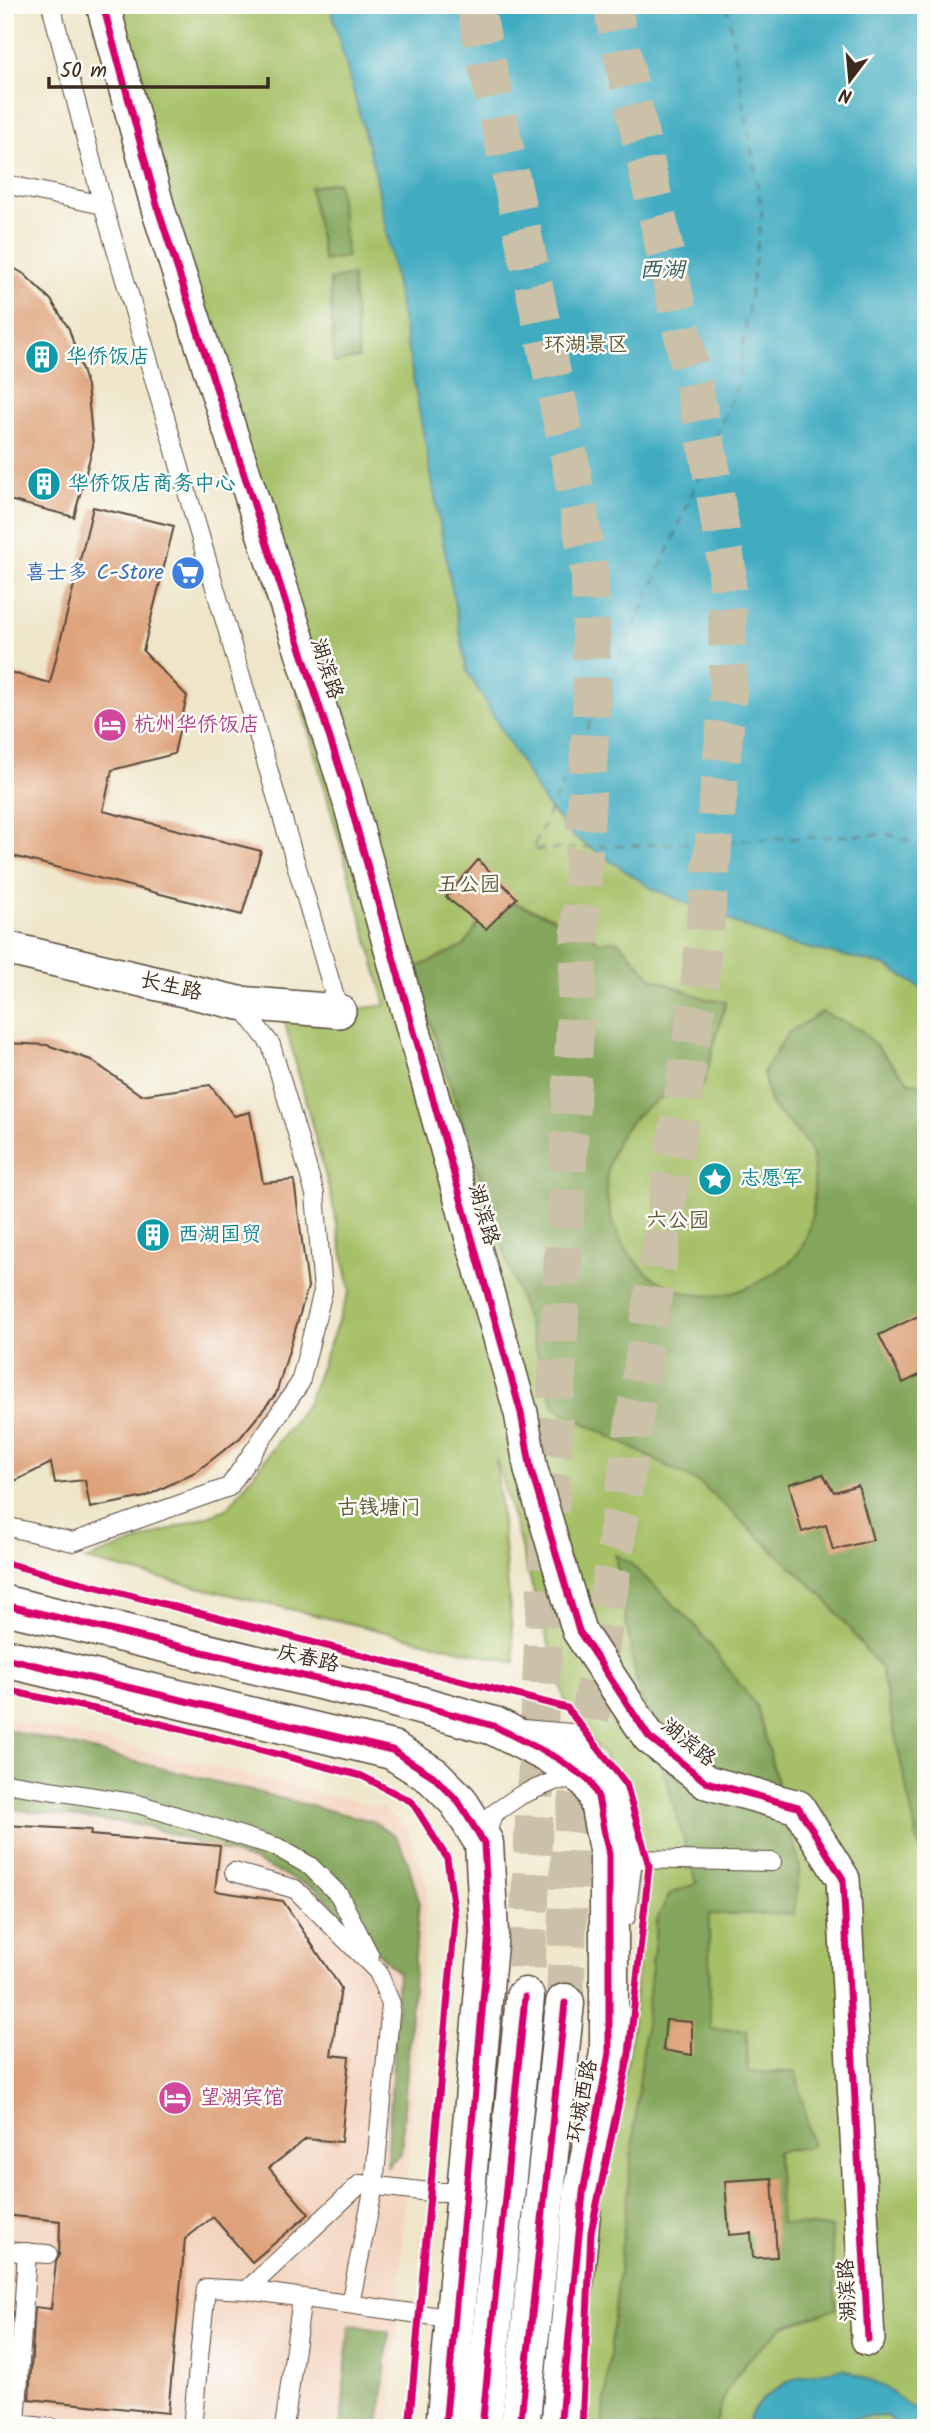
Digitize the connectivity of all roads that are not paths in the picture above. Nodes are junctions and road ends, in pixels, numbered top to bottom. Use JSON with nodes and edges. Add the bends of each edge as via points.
{"nodes":[{"id":1,"x":51,"y":5,"type":"edge"},
{"id":2,"x":103,"y":5,"type":"edge"},
{"id":3,"x":5,"y":184,"type":"edge"},
{"id":4,"x":103,"y":205,"type":"junction"},
{"id":5,"x":5,"y":948,"type":"edge"},
{"id":6,"x":239,"y":1003,"type":"junction"},
{"id":7,"x":339,"y":1011,"type":"joint"},
{"id":8,"x":5,"y":1526,"type":"edge"},
{"id":9,"x":5,"y":1605,"type":"edge"},
{"id":10,"x":5,"y":1658,"type":"edge"},
{"id":11,"x":494,"y":1726,"type":"junction"},
{"id":12,"x":590,"y":1781,"type":"junction"},
{"id":13,"x":5,"y":1783,"type":"edge"},
{"id":14,"x":484,"y":1843,"type":"junction"},
{"id":15,"x":632,"y":1859,"type":"junction"},
{"id":16,"x":772,"y":1861,"type":"dead end"},
{"id":17,"x":234,"y":1872,"type":"dead end"},
{"id":18,"x":378,"y":1972,"type":"junction"},
{"id":19,"x":525,"y":1997,"type":"tunnel mouth"},
{"id":20,"x":565,"y":2003,"type":"tunnel mouth"},
{"id":21,"x":609,"y":2053,"type":"junction"},
{"id":22,"x":374,"y":2186,"type":"junction"},
{"id":23,"x":467,"y":2192,"type":"junction"},
{"id":24,"x":5,"y":2251,"type":"edge"},
{"id":25,"x":27,"y":2252,"type":"junction"},
{"id":26,"x":48,"y":2254,"type":"dead end"},
{"id":27,"x":247,"y":2290,"type":"junction"},
{"id":28,"x":302,"y":2298,"type":"junction"},
{"id":29,"x":350,"y":2304,"type":"junction"},
{"id":30,"x":455,"y":2319,"type":"junction"},
{"id":31,"x":868,"y":2339,"type":"dead end"},
{"id":32,"x":53,"y":2428,"type":"edge"},
{"id":33,"x":192,"y":2428,"type":"edge"},
{"id":34,"x":284,"y":2428,"type":"edge"},
{"id":35,"x":445,"y":2428,"type":"edge"},
{"id":36,"x":482,"y":2428,"type":"edge"},
{"id":37,"x":520,"y":2428,"type":"edge"},
{"id":38,"x":560,"y":2428,"type":"edge"}],
"edges":[{"from":1,"to":4,"type":"lane"},
{"from":2,"to":31,"type":"street","name":"湖滨路","via":[[159,212],[344,782],[579,1631],[649,1737],[706,1782],[798,1807],[844,1879]]},
{"from":3,"to":4,"type":"lane"},
{"from":4,"to":7,"type":"lane"},
{"from":5,"to":6,"type":"street","name":"长生路"},
{"from":6,"to":7,"type":"street","name":"长生路"},
{"from":6,"to":8,"type":"lane","via":[[271,1045],[315,1194],[323,1291],[300,1383],[229,1487],[73,1542]]},
{"from":9,"to":11,"type":"main road","name":"庆春路"},
{"from":10,"to":14,"type":"main road","via":[[392,1750],[433,1776],[458,1801]]},
{"from":11,"to":12,"type":"main road","name":"庆春路","via":[[557,1758]]},
{"from":11,"to":15,"type":"lane","via":[[571,1733],[623,1794]]},
{"from":12,"to":14,"type":"lane","via":[[557,1780],[521,1795],[493,1814]]},
{"from":12,"to":21,"type":"main road","name":"环城西路","via":[[598,1797],[609,1855]]},
{"from":13,"to":18,"type":"lane","via":[[138,1804],[277,1847],[310,1866],[339,1895]]},
{"from":14,"to":23,"type":"main road","via":[[489,1933]]},
{"from":15,"to":16,"type":"lane"},
{"from":15,"to":21,"type":"lane"},
{"from":17,"to":18,"type":"lane","via":[[295,1889]]},
{"from":18,"to":22,"type":"lane","via":[[391,2004]]},
{"from":19,"to":36,"type":"main road"},
{"from":20,"to":37,"type":"main road","name":"环城西路"},
{"from":21,"to":38,"type":"main road","name":"环城西路","via":[[583,2193]]},
{"from":22,"to":23,"type":"lane"},
{"from":22,"to":27,"type":"lane","via":[[360,2185]]},
{"from":22,"to":29,"type":"lane"},
{"from":23,"to":30,"type":"main road"},
{"from":24,"to":25,"type":"lane"},
{"from":25,"to":26,"type":"lane"},
{"from":25,"to":32,"type":"lane","via":[[16,2424]]},
{"from":27,"to":28,"type":"lane"},
{"from":27,"to":33,"type":"lane","via":[[206,2288]]},
{"from":28,"to":29,"type":"lane"},
{"from":28,"to":34,"type":"lane"},
{"from":29,"to":30,"type":"lane"},
{"from":30,"to":35,"type":"main road"}]}
